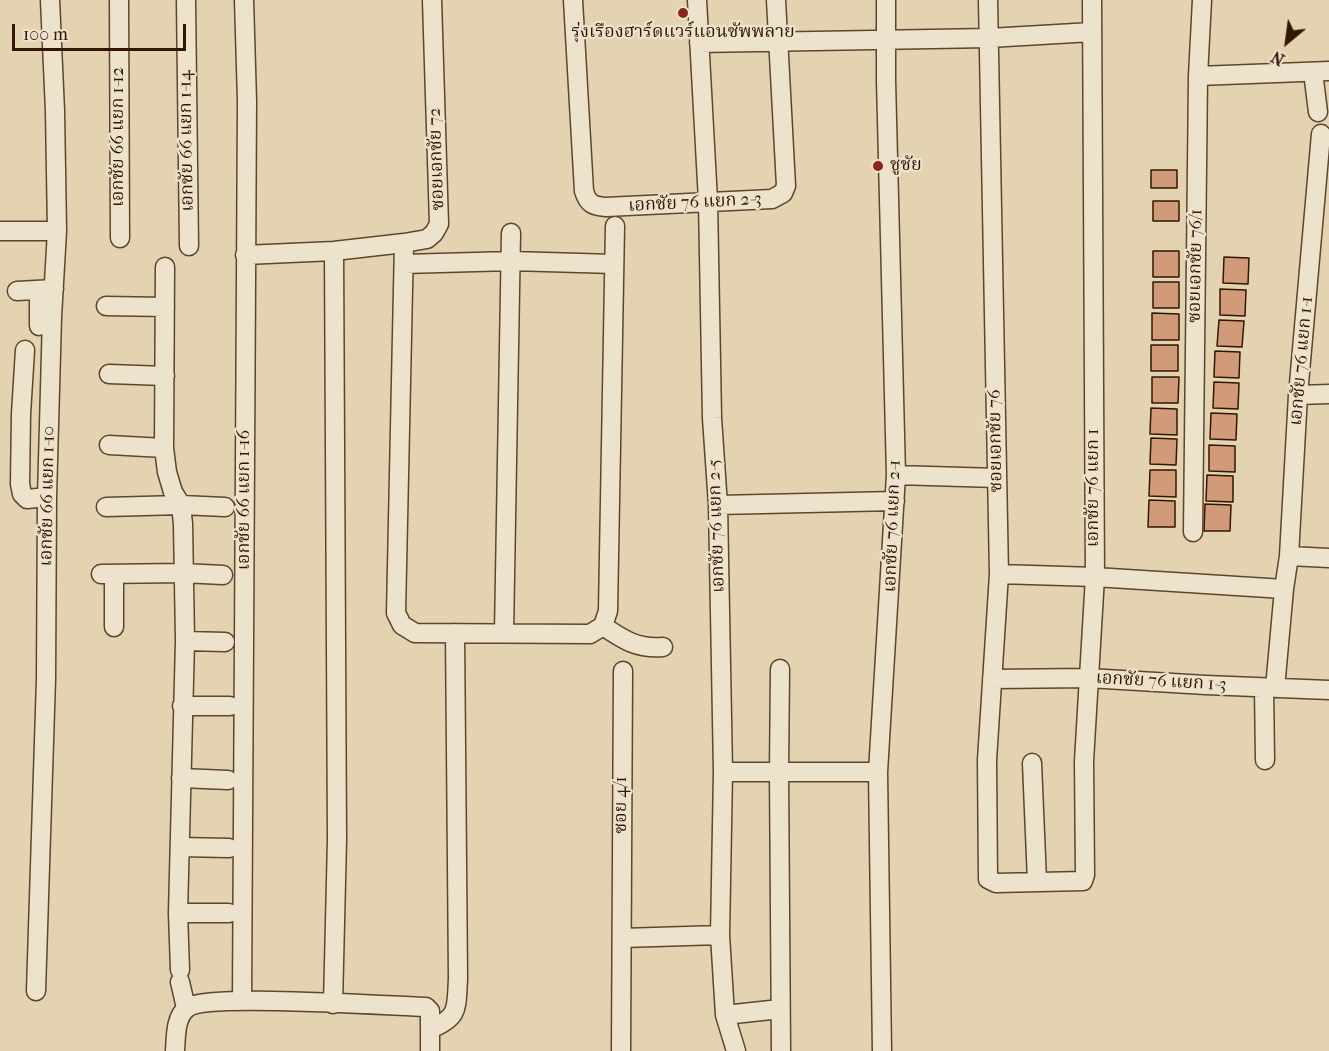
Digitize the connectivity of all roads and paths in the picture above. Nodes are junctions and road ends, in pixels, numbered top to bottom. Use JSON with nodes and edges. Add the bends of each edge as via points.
{"nodes":[{"id":1,"x":50,"y":0,"type":"edge"},
{"id":2,"x":119,"y":0,"type":"edge"},
{"id":3,"x":186,"y":0,"type":"edge"},
{"id":4,"x":244,"y":0,"type":"edge"},
{"id":5,"x":432,"y":0,"type":"edge"},
{"id":6,"x":573,"y":0,"type":"edge"},
{"id":7,"x":697,"y":0,"type":"edge"},
{"id":8,"x":776,"y":0,"type":"edge"},
{"id":9,"x":886,"y":0,"type":"edge"},
{"id":10,"x":988,"y":0,"type":"edge"},
{"id":11,"x":1092,"y":0,"type":"edge"},
{"id":12,"x":1202,"y":0,"type":"edge"},
{"id":13,"x":1092,"y":32,"type":"junction"},
{"id":14,"x":989,"y":38,"type":"junction"},
{"id":15,"x":886,"y":39,"type":"junction"},
{"id":16,"x":778,"y":42,"type":"junction"},
{"id":17,"x":699,"y":43,"type":"junction"},
{"id":18,"x":1321,"y":72,"type":"edge"},
{"id":19,"x":1198,"y":76,"type":"junction"},
{"id":20,"x":1318,"y":112,"type":"dead end"},
{"id":21,"x":1321,"y":134,"type":"dead end"},
{"id":22,"x":708,"y":201,"type":"junction"},
{"id":23,"x":1322,"y":214,"type":"edge"},
{"id":24,"x":615,"y":226,"type":"dead end"},
{"id":25,"x":0,"y":231,"type":"edge"},
{"id":26,"x":57,"y":231,"type":"junction"},
{"id":27,"x":511,"y":233,"type":"dead end"},
{"id":28,"x":120,"y":238,"type":"dead end"},
{"id":29,"x":404,"y":243,"type":"junction"},
{"id":30,"x":189,"y":246,"type":"dead end"},
{"id":31,"x":334,"y":251,"type":"junction"},
{"id":32,"x":245,"y":255,"type":"junction"},
{"id":33,"x":511,"y":261,"type":"junction"},
{"id":34,"x":404,"y":264,"type":"junction"},
{"id":35,"x":614,"y":264,"type":"junction"},
{"id":36,"x":165,"y":267,"type":"dead end"},
{"id":37,"x":46,"y":289,"type":"junction"},
{"id":38,"x":17,"y":291,"type":"dead end"},
{"id":39,"x":106,"y":306,"type":"dead end"},
{"id":40,"x":165,"y":307,"type":"junction"},
{"id":41,"x":39,"y":326,"type":"dead end"},
{"id":42,"x":25,"y":350,"type":"dead end"},
{"id":43,"x":109,"y":374,"type":"dead end"},
{"id":44,"x":165,"y":376,"type":"junction"},
{"id":45,"x":1298,"y":394,"type":"junction"},
{"id":46,"x":1329,"y":394,"type":"edge"},
{"id":47,"x":109,"y":445,"type":"dead end"},
{"id":48,"x":164,"y":448,"type":"junction"},
{"id":49,"x":896,"y":475,"type":"junction"},
{"id":50,"x":997,"y":478,"type":"junction"},
{"id":51,"x":47,"y":497,"type":"junction"},
{"id":52,"x":895,"y":501,"type":"junction"},
{"id":53,"x":182,"y":505,"type":"junction"},
{"id":54,"x":718,"y":505,"type":"junction"},
{"id":55,"x":106,"y":507,"type":"dead end"},
{"id":56,"x":225,"y":507,"type":"dead end"},
{"id":57,"x":1193,"y":532,"type":"dead end"},
{"id":58,"x":1289,"y":556,"type":"junction"},
{"id":59,"x":1329,"y":558,"type":"edge"},
{"id":60,"x":183,"y":573,"type":"junction"},
{"id":61,"x":999,"y":573,"type":"junction"},
{"id":62,"x":223,"y":575,"type":"dead end"},
{"id":63,"x":1095,"y":577,"type":"junction"},
{"id":64,"x":1284,"y":589,"type":"junction"},
{"id":65,"x":603,"y":626,"type":"junction"},
{"id":66,"x":114,"y":627,"type":"dead end"},
{"id":67,"x":455,"y":633,"type":"junction"},
{"id":68,"x":504,"y":633,"type":"junction"},
{"id":69,"x":185,"y":641,"type":"junction"},
{"id":70,"x":225,"y":642,"type":"dead end"},
{"id":71,"x":663,"y":647,"type":"dead end"},
{"id":72,"x":780,"y":669,"type":"dead end"},
{"id":73,"x":623,"y":671,"type":"dead end"},
{"id":74,"x":1088,"y":678,"type":"junction"},
{"id":75,"x":992,"y":679,"type":"junction"},
{"id":76,"x":1270,"y":688,"type":"junction"},
{"id":77,"x":1329,"y":690,"type":"edge"},
{"id":78,"x":182,"y":706,"type":"junction"},
{"id":79,"x":230,"y":706,"type":"dead end"},
{"id":80,"x":1265,"y":760,"type":"dead end"},
{"id":81,"x":1032,"y":763,"type":"dead end"},
{"id":82,"x":778,"y":771,"type":"junction"},
{"id":83,"x":723,"y":772,"type":"junction"},
{"id":84,"x":878,"y":772,"type":"junction"},
{"id":85,"x":181,"y":778,"type":"junction"},
{"id":86,"x":228,"y":780,"type":"dead end"},
{"id":87,"x":180,"y":847,"type":"junction"},
{"id":88,"x":229,"y":848,"type":"dead end"},
{"id":89,"x":989,"y":880,"type":"joint"},
{"id":90,"x":1037,"y":880,"type":"junction"},
{"id":91,"x":178,"y":913,"type":"junction"},
{"id":92,"x":229,"y":913,"type":"dead end"},
{"id":93,"x":720,"y":935,"type":"junction"},
{"id":94,"x":622,"y":938,"type":"junction"},
{"id":95,"x":36,"y":991,"type":"dead end"},
{"id":96,"x":242,"y":1000,"type":"junction"},
{"id":97,"x":333,"y":1004,"type":"junction"},
{"id":98,"x":186,"y":1008,"type":"junction"},
{"id":99,"x":780,"y":1009,"type":"junction"},
{"id":100,"x":725,"y":1015,"type":"junction"},
{"id":101,"x":430,"y":1029,"type":"junction"},
{"id":102,"x":175,"y":1051,"type":"edge"},
{"id":103,"x":430,"y":1051,"type":"edge"},
{"id":104,"x":621,"y":1051,"type":"edge"},
{"id":105,"x":736,"y":1051,"type":"edge"},
{"id":106,"x":781,"y":1051,"type":"edge"},
{"id":107,"x":882,"y":1051,"type":"edge"}],
"edges":[{"from":1,"to":26,"type":"street","name":"เอกชัย 66 แยก 1-10"},
{"from":2,"to":28,"type":"street","name":"เอกชัย 66 แยก 1-12"},
{"from":3,"to":30,"type":"street","name":"เอกชัย 66 แยก 1-14"},
{"from":4,"to":32,"type":"street","name":"เอกชัย 66 แยก 1-16"},
{"from":5,"to":29,"type":"street","name":"ซอยเอกชัย 72","via":[[439,224],[427,239]]},
{"from":6,"to":22,"type":"street","name":"เอกชัย 76 แยก 2-3","via":[[587,200],[592,206],[606,207]]},
{"from":7,"to":17,"type":"street","name":"เอกชัย 76 แยก 2-5"},
{"from":8,"to":16,"type":"street","name":"เอกชัย 76 แยก 2-3"},
{"from":9,"to":15,"type":"street","name":"เอกชัย 76 แยก 2-1"},
{"from":10,"to":14,"type":"street","name":"ซอยเอกชัย 76"},
{"from":11,"to":13,"type":"street","name":"เอกชัย 76 แยก 1"},
{"from":12,"to":19,"type":"street","name":"ซอยเอกชัย 76/1"},
{"from":13,"to":14,"type":"street"},
{"from":13,"to":63,"type":"street","name":"เอกชัย 76 แยก 1"},
{"from":14,"to":15,"type":"street"},
{"from":14,"to":50,"type":"street","name":"ซอยเอกชัย 76"},
{"from":15,"to":16,"type":"street"},
{"from":15,"to":49,"type":"street","name":"เอกชัย 76 แยก 2-1"},
{"from":16,"to":17,"type":"street"},
{"from":16,"to":22,"type":"street","name":"เอกชัย 76 แยก 2-3","via":[[786,186],[783,193],[772,199]]},
{"from":17,"to":22,"type":"street","name":"เอกชัย 76 แยก 2-5"},
{"from":18,"to":19,"type":"street"},
{"from":18,"to":20,"type":"street"},
{"from":19,"to":57,"type":"street","name":"ซอยเอกชัย 76/1"},
{"from":21,"to":23,"type":"street","name":"เอกชัย 76 แยก 1-1"},
{"from":22,"to":54,"type":"street","name":"เอกชัย 76 แยก 2-5","via":[[712,418]]},
{"from":23,"to":45,"type":"street","name":"เอกชัย 76 แยก 1-1"},
{"from":24,"to":35,"type":"street"},
{"from":25,"to":26,"type":"street"},
{"from":26,"to":37,"type":"street","name":"เอกชัย 66 แยก 1-10"},
{"from":27,"to":33,"type":"street"},
{"from":29,"to":31,"type":"street","name":"ซอยเอกชัย 72"},
{"from":29,"to":34,"type":"street"},
{"from":31,"to":32,"type":"street","name":"ซอยเอกชัย 72"},
{"from":31,"to":97,"type":"street","via":[[337,840]]},
{"from":32,"to":96,"type":"street","name":"เอกชัย 66 แยก 1-16"},
{"from":33,"to":34,"type":"street"},
{"from":33,"to":35,"type":"street"},
{"from":33,"to":68,"type":"street"},
{"from":34,"to":67,"type":"street","via":[[396,613],[402,625],[415,633]]},
{"from":35,"to":65,"type":"street","via":[[608,611]]},
{"from":36,"to":40,"type":"street"},
{"from":37,"to":38,"type":"street"},
{"from":37,"to":41,"type":"street"},
{"from":37,"to":51,"type":"street","name":"เอกชัย 66 แยก 1-10"},
{"from":39,"to":40,"type":"street"},
{"from":40,"to":44,"type":"street"},
{"from":42,"to":51,"type":"street","via":[[20,484],[27,499]]},
{"from":43,"to":44,"type":"street"},
{"from":44,"to":48,"type":"street"},
{"from":45,"to":46,"type":"street"},
{"from":45,"to":58,"type":"street","name":"เอกชัย 76 แยก 1-1"},
{"from":47,"to":48,"type":"street"},
{"from":48,"to":53,"type":"street","via":[[173,492]]},
{"from":49,"to":50,"type":"street"},
{"from":49,"to":52,"type":"street","name":"เอกชัย 76 แยก 2-1"},
{"from":50,"to":61,"type":"street","name":"ซอยเอกชัย 76"},
{"from":51,"to":95,"type":"street","name":"เอกชัย 66 แยก 1-10","via":[[46,679]]},
{"from":52,"to":54,"type":"street"},
{"from":52,"to":84,"type":"street","name":"เอกชัย 76 แยก 2-1"},
{"from":53,"to":55,"type":"street"},
{"from":53,"to":56,"type":"street"},
{"from":53,"to":60,"type":"street"},
{"from":54,"to":83,"type":"street","name":"เอกชัย 76 แยก 2-5"},
{"from":58,"to":59,"type":"street"},
{"from":58,"to":64,"type":"street","name":"เอกชัย 76 แยก 1-1"},
{"from":60,"to":62,"type":"street"},
{"from":60,"to":66,"type":"street","via":[[107,574]]},
{"from":60,"to":69,"type":"street"},
{"from":61,"to":63,"type":"street"},
{"from":61,"to":75,"type":"street","name":"ซอยเอกชัย 76"},
{"from":63,"to":64,"type":"street"},
{"from":63,"to":74,"type":"street","name":"เอกชัย 76 แยก 1"},
{"from":64,"to":76,"type":"street","name":"เอกชัย 76 แยก 1-1"},
{"from":65,"to":68,"type":"street","via":[[590,634]]},
{"from":65,"to":71,"type":"street","via":[[632,644]]},
{"from":67,"to":68,"type":"street"},
{"from":67,"to":101,"type":"street","via":[[458,979],[456,1010],[447,1023]]},
{"from":69,"to":70,"type":"street"},
{"from":69,"to":78,"type":"street"},
{"from":72,"to":82,"type":"street"},
{"from":73,"to":94,"type":"street","name":"ซอย 4/1"},
{"from":74,"to":75,"type":"street","name":"เอกชัย 76 แยก 1-3"},
{"from":74,"to":76,"type":"street","name":"เอกชัย 76 แยก 1-3"},
{"from":74,"to":90,"type":"street","name":"เอกชัย 76 แยก 1","via":[[1084,879]]},
{"from":75,"to":89,"type":"street","name":"ซอยเอกชัย 76","via":[[987,760]]},
{"from":76,"to":77,"type":"street","name":"เอกชัย 76 แยก 1-3"},
{"from":76,"to":80,"type":"street","name":"เอกชัย 76 แยก 1-1"},
{"from":78,"to":79,"type":"street"},
{"from":78,"to":85,"type":"street"},
{"from":81,"to":90,"type":"street"},
{"from":82,"to":83,"type":"street"},
{"from":82,"to":84,"type":"street"},
{"from":82,"to":99,"type":"street"},
{"from":83,"to":93,"type":"street","name":"เอกชัย 76 แยก 2-5"},
{"from":84,"to":107,"type":"street","name":"เอกชัย 76 แยก 2-1"},
{"from":85,"to":86,"type":"street"},
{"from":85,"to":87,"type":"street"},
{"from":87,"to":88,"type":"street"},
{"from":87,"to":91,"type":"street"},
{"from":89,"to":90,"type":"street","name":"เอกชัย 76 แยก 1"},
{"from":91,"to":92,"type":"street"},
{"from":91,"to":98,"type":"street","via":[[180,976]]},
{"from":93,"to":94,"type":"street"},
{"from":93,"to":100,"type":"street","name":"เอกชัย 76 แยก 2-5"},
{"from":94,"to":104,"type":"street","name":"ซอย 4/1"},
{"from":96,"to":97,"type":"street"},
{"from":96,"to":98,"type":"street","via":[[198,1002]]},
{"from":97,"to":101,"type":"street","via":[[426,1007],[430,1011]]},
{"from":98,"to":102,"type":"street","via":[[178,1021]]},
{"from":99,"to":100,"type":"street"},
{"from":99,"to":106,"type":"street"},
{"from":100,"to":105,"type":"street","name":"เอกชัย 76 แยก 2-5"},
{"from":101,"to":103,"type":"street"}]}
